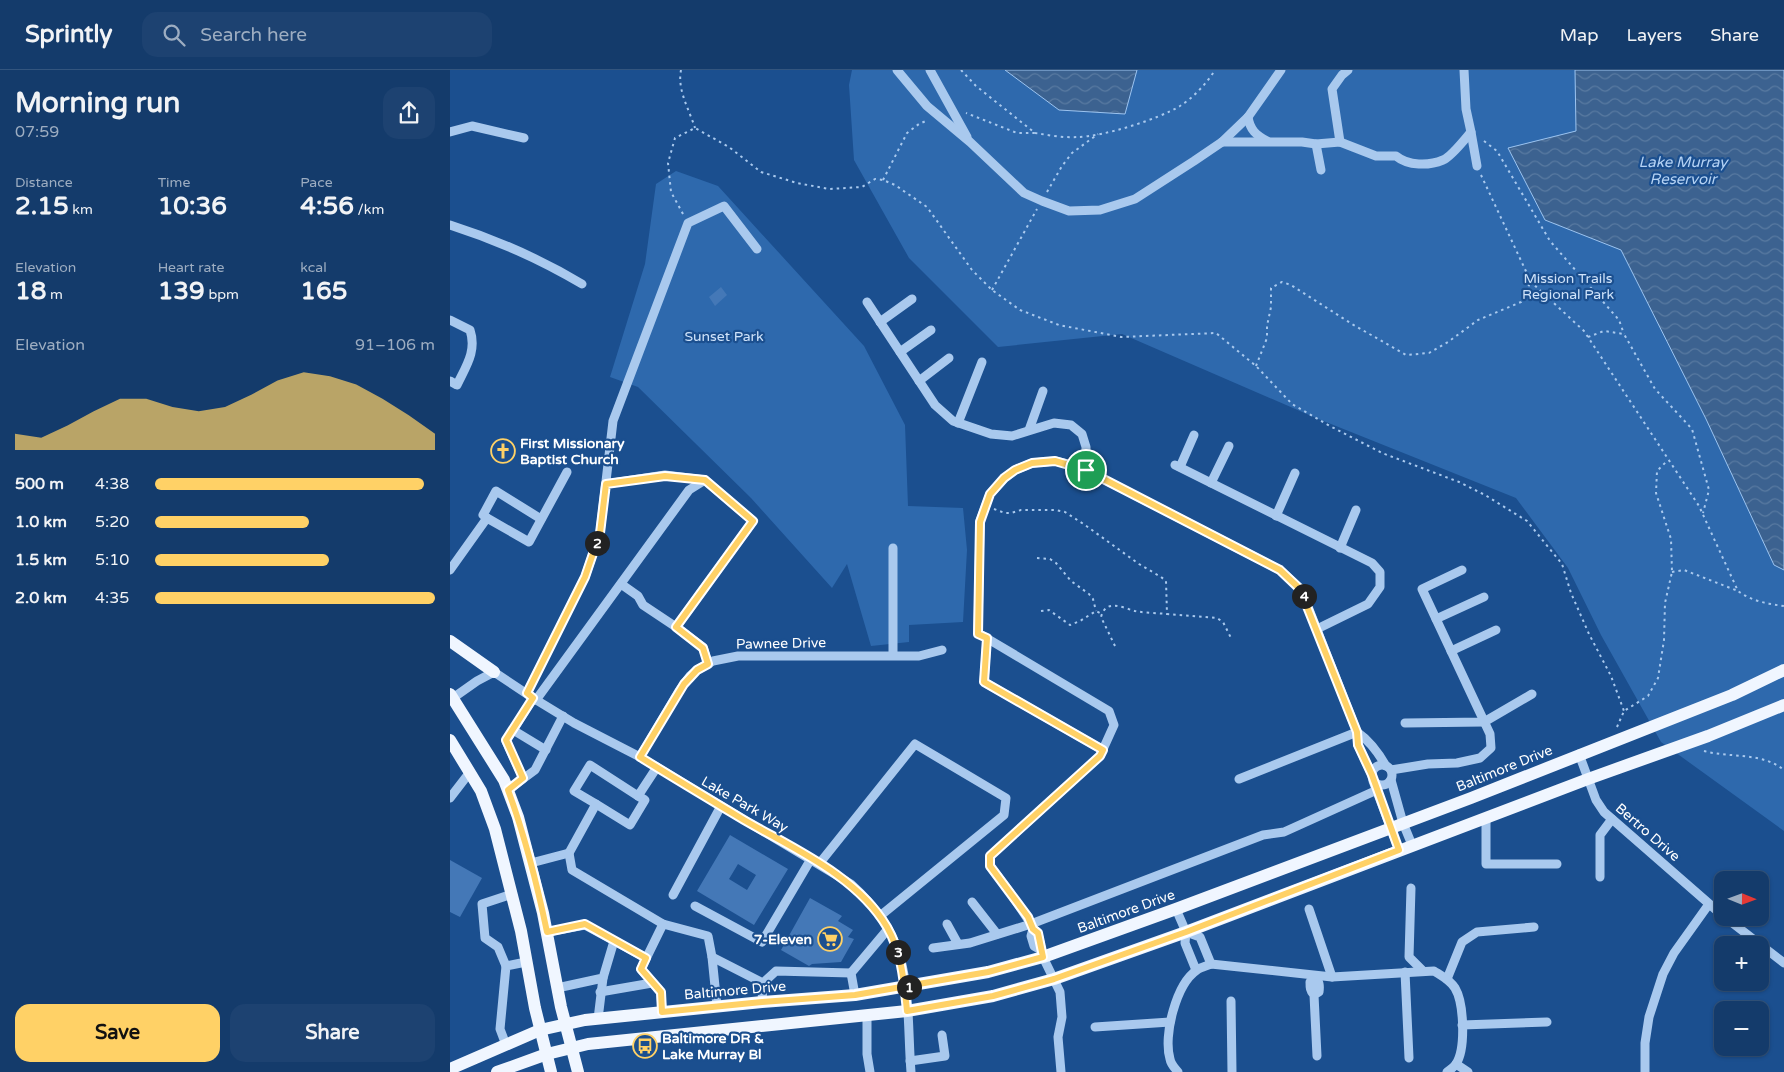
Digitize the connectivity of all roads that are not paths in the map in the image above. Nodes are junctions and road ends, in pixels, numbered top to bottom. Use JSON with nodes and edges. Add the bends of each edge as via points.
{"nodes":[{"id":1,"x":897,"y":70,"type":"edge"},
{"id":2,"x":930,"y":70,"type":"edge"},
{"id":3,"x":1281,"y":70,"type":"edge"},
{"id":4,"x":1348,"y":70,"type":"edge"},
{"id":5,"x":1464,"y":70,"type":"edge"},
{"id":6,"x":1248,"y":117,"type":"junction"},
{"id":7,"x":450,"y":132,"type":"edge"},
{"id":8,"x":1472,"y":132,"type":"junction"},
{"id":9,"x":524,"y":138,"type":"dead end"},
{"id":10,"x":970,"y":142,"type":"junction"},
{"id":11,"x":1222,"y":142,"type":"junction"},
{"id":12,"x":1270,"y":142,"type":"junction"},
{"id":13,"x":1340,"y":142,"type":"junction"},
{"id":14,"x":1316,"y":144,"type":"junction"},
{"id":15,"x":1476,"y":166,"type":"road end"},
{"id":16,"x":1321,"y":170,"type":"dead end"},
{"id":17,"x":450,"y":225,"type":"edge"},
{"id":18,"x":757,"y":249,"type":"dead end"},
{"id":19,"x":582,"y":284,"type":"dead end"},
{"id":20,"x":912,"y":299,"type":"dead end"},
{"id":21,"x":866,"y":302,"type":"dead end"},
{"id":22,"x":450,"y":320,"type":"edge"},
{"id":23,"x":880,"y":322,"type":"junction"},
{"id":24,"x":931,"y":330,"type":"dead end"},
{"id":25,"x":900,"y":352,"type":"junction"},
{"id":26,"x":949,"y":358,"type":"dead end"},
{"id":27,"x":982,"y":362,"type":"dead end"},
{"id":28,"x":450,"y":381,"type":"edge"},
{"id":29,"x":919,"y":381,"type":"junction"},
{"id":30,"x":1043,"y":390,"type":"dead end"},
{"id":31,"x":958,"y":423,"type":"junction"},
{"id":32,"x":1029,"y":430,"type":"junction"},
{"id":33,"x":1194,"y":435,"type":"dead end"},
{"id":34,"x":1229,"y":446,"type":"dead end"},
{"id":35,"x":1086,"y":470,"type":"junction"},
{"id":36,"x":567,"y":472,"type":"dead end"},
{"id":37,"x":1295,"y":473,"type":"dead end"},
{"id":38,"x":705,"y":480,"type":"junction"},
{"id":39,"x":1211,"y":483,"type":"junction"},
{"id":40,"x":606,"y":484,"type":"junction"},
{"id":41,"x":1356,"y":510,"type":"dead end"},
{"id":42,"x":1276,"y":516,"type":"junction"},
{"id":43,"x":487,"y":518,"type":"junction"},
{"id":44,"x":541,"y":519,"type":"junction"},
{"id":45,"x":893,"y":548,"type":"dead end"},
{"id":46,"x":1340,"y":548,"type":"junction"},
{"id":47,"x":450,"y":570,"type":"edge"},
{"id":48,"x":1462,"y":570,"type":"dead end"},
{"id":49,"x":621,"y":584,"type":"junction"},
{"id":50,"x":1484,"y":598,"type":"dead end"},
{"id":51,"x":1436,"y":619,"type":"junction"},
{"id":52,"x":676,"y":627,"type":"junction"},
{"id":53,"x":1317,"y":629,"type":"junction"},
{"id":54,"x":1496,"y":630,"type":"dead end"},
{"id":55,"x":987,"y":638,"type":"junction"},
{"id":56,"x":450,"y":641,"type":"edge"},
{"id":57,"x":942,"y":650,"type":"dead end"},
{"id":58,"x":1451,"y":651,"type":"junction"},
{"id":59,"x":893,"y":655,"type":"junction"},
{"id":60,"x":708,"y":664,"type":"junction"},
{"id":61,"x":1784,"y":670,"type":"edge"},
{"id":62,"x":494,"y":672,"type":"junction"},
{"id":63,"x":1532,"y":694,"type":"dead end"},
{"id":64,"x":451,"y":697,"type":"edge"},
{"id":65,"x":532,"y":697,"type":"junction"},
{"id":66,"x":1784,"y":704,"type":"edge"},
{"id":67,"x":563,"y":716,"type":"junction"},
{"id":68,"x":1484,"y":722,"type":"junction"},
{"id":69,"x":1404,"y":723,"type":"dead end"},
{"id":70,"x":512,"y":730,"type":"junction"},
{"id":71,"x":1357,"y":732,"type":"junction"},
{"id":72,"x":450,"y":740,"type":"edge"},
{"id":73,"x":546,"y":750,"type":"junction"},
{"id":74,"x":1103,"y":750,"type":"junction"},
{"id":75,"x":1579,"y":754,"type":"junction"},
{"id":76,"x":640,"y":757,"type":"junction"},
{"id":77,"x":657,"y":767,"type":"junction"},
{"id":78,"x":1389,"y":768,"type":"junction"},
{"id":79,"x":470,"y":772,"type":"junction"},
{"id":80,"x":523,"y":778,"type":"junction"},
{"id":81,"x":1588,"y":778,"type":"junction"},
{"id":82,"x":1239,"y":779,"type":"dead end"},
{"id":83,"x":1391,"y":780,"type":"junction"},
{"id":84,"x":1374,"y":782,"type":"junction"},
{"id":85,"x":508,"y":790,"type":"junction"},
{"id":86,"x":638,"y":796,"type":"junction"},
{"id":87,"x":450,"y":798,"type":"edge"},
{"id":88,"x":596,"y":804,"type":"junction"},
{"id":89,"x":721,"y":806,"type":"junction"},
{"id":90,"x":1486,"y":818,"type":"junction"},
{"id":91,"x":1612,"y":819,"type":"junction"},
{"id":92,"x":1397,"y":825,"type":"junction"},
{"id":93,"x":1412,"y":845,"type":"junction"},
{"id":94,"x":1399,"y":850,"type":"junction"},
{"id":95,"x":569,"y":853,"type":"junction"},
{"id":96,"x":815,"y":861,"type":"junction"},
{"id":97,"x":531,"y":863,"type":"junction"},
{"id":98,"x":1558,"y":864,"type":"dead end"},
{"id":99,"x":1600,"y":877,"type":"dead end"},
{"id":100,"x":1410,"y":888,"type":"dead end"},
{"id":101,"x":512,"y":894,"type":"junction"},
{"id":102,"x":673,"y":895,"type":"dead end"},
{"id":103,"x":972,"y":902,"type":"dead end"},
{"id":104,"x":1709,"y":904,"type":"junction"},
{"id":105,"x":696,"y":906,"type":"dead end"},
{"id":106,"x":1176,"y":908,"type":"junction"},
{"id":107,"x":1714,"y":908,"type":"edge"},
{"id":108,"x":1309,"y":909,"type":"dead end"},
{"id":109,"x":880,"y":916,"type":"junction"},
{"id":110,"x":663,"y":924,"type":"junction"},
{"id":111,"x":947,"y":924,"type":"dead end"},
{"id":112,"x":1032,"y":926,"type":"junction"},
{"id":113,"x":1736,"y":926,"type":"edge"},
{"id":114,"x":1534,"y":927,"type":"dead end"},
{"id":115,"x":888,"y":929,"type":"junction"},
{"id":116,"x":547,"y":932,"type":"junction"},
{"id":117,"x":1186,"y":932,"type":"junction"},
{"id":118,"x":997,"y":934,"type":"junction"},
{"id":119,"x":614,"y":940,"type":"junction"},
{"id":120,"x":958,"y":944,"type":"junction"},
{"id":121,"x":933,"y":948,"type":"dead end"},
{"id":122,"x":1042,"y":953,"type":"junction"},
{"id":123,"x":712,"y":957,"type":"junction"},
{"id":124,"x":646,"y":958,"type":"junction"},
{"id":125,"x":526,"y":962,"type":"junction"},
{"id":126,"x":1784,"y":963,"type":"edge"},
{"id":127,"x":1211,"y":964,"type":"junction"},
{"id":128,"x":506,"y":966,"type":"junction"},
{"id":129,"x":1196,"y":970,"type":"junction"},
{"id":130,"x":1423,"y":971,"type":"junction"},
{"id":131,"x":1405,"y":972,"type":"junction"},
{"id":132,"x":851,"y":973,"type":"junction"},
{"id":133,"x":1316,"y":976,"type":"junction"},
{"id":134,"x":1332,"y":977,"type":"junction"},
{"id":135,"x":603,"y":978,"type":"junction"},
{"id":136,"x":1054,"y":979,"type":"junction"},
{"id":137,"x":1447,"y":979,"type":"junction"},
{"id":138,"x":652,"y":982,"type":"junction"},
{"id":139,"x":763,"y":983,"type":"junction"},
{"id":140,"x":904,"y":987,"type":"junction"},
{"id":141,"x":557,"y":988,"type":"junction"},
{"id":142,"x":600,"y":992,"type":"junction"},
{"id":143,"x":855,"y":995,"type":"junction"},
{"id":144,"x":1231,"y":1001,"type":"dead end"},
{"id":145,"x":762,"y":1002,"type":"junction"},
{"id":146,"x":717,"y":1006,"type":"junction"},
{"id":147,"x":907,"y":1011,"type":"junction"},
{"id":148,"x":662,"y":1012,"type":"junction"},
{"id":149,"x":866,"y":1015,"type":"junction"},
{"id":150,"x":598,"y":1019,"type":"junction"},
{"id":151,"x":1170,"y":1022,"type":"junction"},
{"id":152,"x":1547,"y":1022,"type":"dead end"},
{"id":153,"x":565,"y":1024,"type":"junction"},
{"id":154,"x":1462,"y":1025,"type":"junction"},
{"id":155,"x":1095,"y":1027,"type":"dead end"},
{"id":156,"x":540,"y":1030,"type":"junction"},
{"id":157,"x":942,"y":1035,"type":"dead end"},
{"id":158,"x":506,"y":1045,"type":"junction"},
{"id":159,"x":571,"y":1048,"type":"junction"},
{"id":160,"x":546,"y":1054,"type":"junction"},
{"id":161,"x":1316,"y":1056,"type":"dead end"},
{"id":162,"x":1409,"y":1058,"type":"dead end"},
{"id":163,"x":910,"y":1061,"type":"junction"},
{"id":164,"x":1456,"y":1064,"type":"junction"},
{"id":165,"x":450,"y":1070,"type":"edge"},
{"id":166,"x":497,"y":1072,"type":"edge"},
{"id":167,"x":551,"y":1072,"type":"edge"},
{"id":168,"x":578,"y":1072,"type":"edge"},
{"id":169,"x":870,"y":1072,"type":"edge"},
{"id":170,"x":911,"y":1072,"type":"edge"},
{"id":171,"x":1061,"y":1072,"type":"edge"},
{"id":172,"x":1178,"y":1072,"type":"edge"},
{"id":173,"x":1232,"y":1072,"type":"edge"},
{"id":174,"x":1447,"y":1072,"type":"edge"},
{"id":175,"x":1468,"y":1072,"type":"edge"},
{"id":176,"x":1645,"y":1072,"type":"edge"}],
"edges":[{"from":1,"to":10,"type":"street","via":[[927,106]]},
{"from":2,"to":10,"type":"street"},
{"from":3,"to":6,"type":"street"},
{"from":4,"to":13,"type":"street","via":[[1332,90]]},
{"from":5,"to":8,"type":"street","via":[[1466,109]]},
{"from":6,"to":11,"type":"street"},
{"from":6,"to":12,"type":"street","via":[[1250,127]]},
{"from":7,"to":9,"type":"street","via":[[472,126]]},
{"from":8,"to":13,"type":"street","via":[[1444,160],[1422,164],[1404,162],[1396,156],[1376,156]]},
{"from":8,"to":15,"type":"street"},
{"from":10,"to":11,"type":"street","via":[[1024,192],[1069,211],[1100,210],[1135,199]]},
{"from":11,"to":12,"type":"street"},
{"from":12,"to":14,"type":"street"},
{"from":13,"to":14,"type":"street"},
{"from":14,"to":16,"type":"street"},
{"from":17,"to":19,"type":"street","via":[[531,256]]},
{"from":18,"to":40,"type":"street","via":[[724,206],[688,223],[614,421]]},
{"from":20,"to":23,"type":"street"},
{"from":21,"to":23,"type":"street"},
{"from":22,"to":28,"type":"street","via":[[470,330],[473,340],[472,351],[457,385]]},
{"from":23,"to":25,"type":"street"},
{"from":24,"to":25,"type":"street"},
{"from":25,"to":29,"type":"street"},
{"from":26,"to":29,"type":"street"},
{"from":27,"to":31,"type":"street"},
{"from":29,"to":31,"type":"street","via":[[935,405]]},
{"from":30,"to":32,"type":"street"},
{"from":31,"to":32,"type":"street","via":[[992,434],[1012,436]]},
{"from":32,"to":35,"type":"street","via":[[1054,423],[1071,425],[1082,434],[1086,447]]},
{"from":33,"to":39,"type":"street","via":[[1177,466]]},
{"from":34,"to":39,"type":"street"},
{"from":35,"to":53,"type":"street","via":[[1280,570],[1300,589]]},
{"from":35,"to":55,"type":"street","via":[[1055,461],[1032,463],[1004,478],[990,494],[980,522],[978,634]]},
{"from":36,"to":44,"type":"street"},
{"from":37,"to":42,"type":"street"},
{"from":38,"to":40,"type":"street","via":[[665,476]]},
{"from":38,"to":49,"type":"street","via":[[689,490]]},
{"from":38,"to":52,"type":"street","via":[[753,521]]},
{"from":39,"to":42,"type":"street"},
{"from":40,"to":65,"type":"street","via":[[600,533],[585,577]]},
{"from":41,"to":46,"type":"street"},
{"from":42,"to":46,"type":"street"},
{"from":43,"to":44,"type":"street","via":[[529,542]]},
{"from":43,"to":44,"type":"street","via":[[482,515],[496,491]]},
{"from":43,"to":47,"type":"street"},
{"from":45,"to":59,"type":"street"},
{"from":46,"to":53,"type":"street","via":[[1372,563],[1380,572],[1380,587],[1368,604]]},
{"from":48,"to":51,"type":"street","via":[[1422,589]]},
{"from":49,"to":52,"type":"street","via":[[638,596],[643,605]]},
{"from":49,"to":65,"type":"street"},
{"from":50,"to":51,"type":"street"},
{"from":51,"to":58,"type":"street"},
{"from":52,"to":60,"type":"street","via":[[703,648]]},
{"from":53,"to":71,"type":"street"},
{"from":54,"to":58,"type":"street"},
{"from":55,"to":74,"type":"street","via":[[984,682]]},
{"from":55,"to":74,"type":"street","via":[[1109,711],[1114,725]]},
{"from":56,"to":62,"type":"main road"},
{"from":57,"to":59,"type":"street","name":"Pawnee Drive","via":[[920,656]]},
{"from":58,"to":68,"type":"street"},
{"from":59,"to":60,"type":"street","name":"Pawnee Drive","via":[[738,656]]},
{"from":60,"to":76,"type":"street","name":"Pawnee Drive","via":[[684,684]]},
{"from":61,"to":75,"type":"main road","name":"Baltimore Drive","via":[[1724,699]]},
{"from":62,"to":64,"type":"street"},
{"from":62,"to":65,"type":"street","name":"Lake Park Way"},
{"from":63,"to":68,"type":"street"},
{"from":64,"to":85,"type":"main road","via":[[483,744]]},
{"from":65,"to":67,"type":"street","name":"Lake Park Way"},
{"from":65,"to":70,"type":"street"},
{"from":66,"to":81,"type":"main road"},
{"from":67,"to":73,"type":"street"},
{"from":67,"to":76,"type":"street","name":"Lake Park Way"},
{"from":68,"to":69,"type":"street"},
{"from":68,"to":78,"type":"street","via":[[1490,734],[1491,748],[1480,758]]},
{"from":70,"to":73,"type":"street"},
{"from":70,"to":80,"type":"street","via":[[506,740]]},
{"from":71,"to":78,"type":"street","via":[[1368,740]]},
{"from":71,"to":82,"type":"street"},
{"from":71,"to":84,"type":"street","via":[[1358,745]]},
{"from":72,"to":79,"type":"main road"},
{"from":73,"to":80,"type":"street","via":[[536,770]]},
{"from":74,"to":112,"type":"street","via":[[990,856],[990,866]]},
{"from":75,"to":81,"type":"street","name":"Bertro Drive"},
{"from":75,"to":92,"type":"main road","name":"Baltimore Drive"},
{"from":76,"to":77,"type":"street","name":"Lake Park Way"},
{"from":77,"to":86,"type":"street"},
{"from":77,"to":89,"type":"street","name":"Lake Park Way"},
{"from":78,"to":83,"type":"street"},
{"from":78,"to":84,"type":"street","via":[[1377,766]]},
{"from":79,"to":87,"type":"street"},
{"from":79,"to":101,"type":"main road","via":[[495,829]]},
{"from":80,"to":85,"type":"street"},
{"from":81,"to":90,"type":"main road"},
{"from":81,"to":91,"type":"street","name":"Bertro Drive","via":[[1596,800]]},
{"from":83,"to":84,"type":"street","via":[[1383,786]]},
{"from":83,"to":92,"type":"street"},
{"from":84,"to":92,"type":"street"},
{"from":84,"to":112,"type":"street","via":[[1284,832],[1263,835]]},
{"from":85,"to":97,"type":"main road"},
{"from":86,"to":88,"type":"street","via":[[645,800],[630,825]]},
{"from":86,"to":88,"type":"street","via":[[590,765],[574,790]]},
{"from":88,"to":95,"type":"street"},
{"from":89,"to":96,"type":"street","name":"Lake Park Way"},
{"from":89,"to":102,"type":"street"},
{"from":90,"to":93,"type":"main road"},
{"from":90,"to":98,"type":"street","via":[[1486,864]]},
{"from":91,"to":99,"type":"street","via":[[1600,835]]},
{"from":91,"to":104,"type":"street","name":"Bertro Drive"},
{"from":92,"to":93,"type":"street"},
{"from":92,"to":94,"type":"street"},
{"from":92,"to":106,"type":"main road","name":"Baltimore Drive"},
{"from":93,"to":94,"type":"main road"},
{"from":94,"to":117,"type":"main road"},
{"from":95,"to":97,"type":"street"},
{"from":95,"to":110,"type":"street","via":[[572,870]]},
{"from":96,"to":105,"type":"street","via":[[762,942]]},
{"from":96,"to":109,"type":"street","name":"Lake Park Way","via":[[850,884]]},
{"from":96,"to":109,"type":"street","via":[[915,744],[1006,798],[1004,815]]},
{"from":97,"to":116,"type":"main road"},
{"from":100,"to":130,"type":"street","via":[[1409,957]]},
{"from":101,"to":125,"type":"main road"},
{"from":101,"to":128,"type":"street","via":[[482,904],[485,938],[498,947]]},
{"from":103,"to":118,"type":"street"},
{"from":104,"to":107,"type":"street","name":"Bertro Drive"},
{"from":104,"to":176,"type":"street","via":[[1663,974],[1649,1017]]},
{"from":106,"to":117,"type":"street"},
{"from":106,"to":122,"type":"main road","name":"Baltimore Drive"},
{"from":108,"to":134,"type":"street"},
{"from":109,"to":115,"type":"street","name":"Lake Park Way"},
{"from":110,"to":123,"type":"street","via":[[708,936]]},
{"from":110,"to":124,"type":"street"},
{"from":111,"to":120,"type":"street"},
{"from":112,"to":118,"type":"street"},
{"from":112,"to":122,"type":"street","via":[[1038,933]]},
{"from":113,"to":126,"type":"street"},
{"from":114,"to":137,"type":"street","via":[[1477,932],[1462,942]]},
{"from":115,"to":132,"type":"street"},
{"from":115,"to":140,"type":"street","name":"Lake Park Way","via":[[900,957]]},
{"from":116,"to":119,"type":"street","via":[[585,924]]},
{"from":116,"to":141,"type":"main road"},
{"from":117,"to":127,"type":"street","via":[[1200,937]]},
{"from":117,"to":129,"type":"street","via":[[1185,943]]},
{"from":117,"to":136,"type":"main road"},
{"from":118,"to":120,"type":"street"},
{"from":119,"to":124,"type":"street"},
{"from":119,"to":135,"type":"street"},
{"from":120,"to":121,"type":"street"},
{"from":122,"to":136,"type":"street"},
{"from":122,"to":140,"type":"main road","name":"Baltimore Drive","via":[[988,972]]},
{"from":123,"to":139,"type":"street"},
{"from":123,"to":146,"type":"street"},
{"from":124,"to":138,"type":"street","via":[[641,969]]},
{"from":125,"to":128,"type":"street"},
{"from":125,"to":156,"type":"main road"},
{"from":127,"to":129,"type":"street"},
{"from":127,"to":133,"type":"street"},
{"from":128,"to":158,"type":"street","via":[[500,1029]]},
{"from":129,"to":151,"type":"street","via":[[1180,991]]},
{"from":130,"to":131,"type":"street"},
{"from":130,"to":137,"type":"street","via":[[1434,971]]},
{"from":131,"to":134,"type":"street"},
{"from":131,"to":162,"type":"street"},
{"from":132,"to":139,"type":"street","via":[[776,971]]},
{"from":132,"to":143,"type":"street"},
{"from":133,"to":134,"type":"street"},
{"from":133,"to":161,"type":"street","via":[[1310,982],[1314,996]]},
{"from":135,"to":141,"type":"street"},
{"from":135,"to":142,"type":"street"},
{"from":136,"to":147,"type":"main road","via":[[993,996]]},
{"from":136,"to":171,"type":"street","via":[[1060,992],[1062,1017],[1058,1038]]},
{"from":137,"to":154,"type":"street","via":[[1455,987],[1460,1002]]},
{"from":138,"to":142,"type":"street"},
{"from":138,"to":148,"type":"street","via":[[661,992]]},
{"from":139,"to":145,"type":"street"},
{"from":140,"to":143,"type":"main road","name":"Baltimore Drive"},
{"from":140,"to":147,"type":"street","name":"Lake Park Way"},
{"from":141,"to":153,"type":"main road"},
{"from":142,"to":150,"type":"street"},
{"from":143,"to":145,"type":"main road","name":"Baltimore Drive"},
{"from":144,"to":173,"type":"street"},
{"from":145,"to":146,"type":"main road","name":"Baltimore Drive"},
{"from":146,"to":148,"type":"main road","name":"Baltimore Drive"},
{"from":147,"to":149,"type":"main road"},
{"from":147,"to":163,"type":"street","name":"Lake Park Way"},
{"from":148,"to":150,"type":"main road","name":"Baltimore Drive"},
{"from":149,"to":159,"type":"main road"},
{"from":149,"to":169,"type":"street"},
{"from":150,"to":153,"type":"main road","name":"Baltimore Drive"},
{"from":151,"to":155,"type":"street"},
{"from":151,"to":172,"type":"street","via":[[1169,1058]]},
{"from":152,"to":154,"type":"street"},
{"from":153,"to":156,"type":"main road","name":"Baltimore Drive"},
{"from":153,"to":159,"type":"main road"},
{"from":154,"to":164,"type":"street","via":[[1461,1051]]},
{"from":156,"to":158,"type":"main road","name":"Baltimore Drive"},
{"from":156,"to":160,"type":"main road"},
{"from":157,"to":163,"type":"street","via":[[945,1056]]},
{"from":158,"to":165,"type":"main road","name":"Baltimore Drive"},
{"from":159,"to":160,"type":"main road"},
{"from":159,"to":168,"type":"main road"},
{"from":160,"to":166,"type":"main road"},
{"from":160,"to":167,"type":"main road"},
{"from":163,"to":170,"type":"street","name":"Lake Park Way"},
{"from":164,"to":174,"type":"street"},
{"from":164,"to":175,"type":"street"}]}
